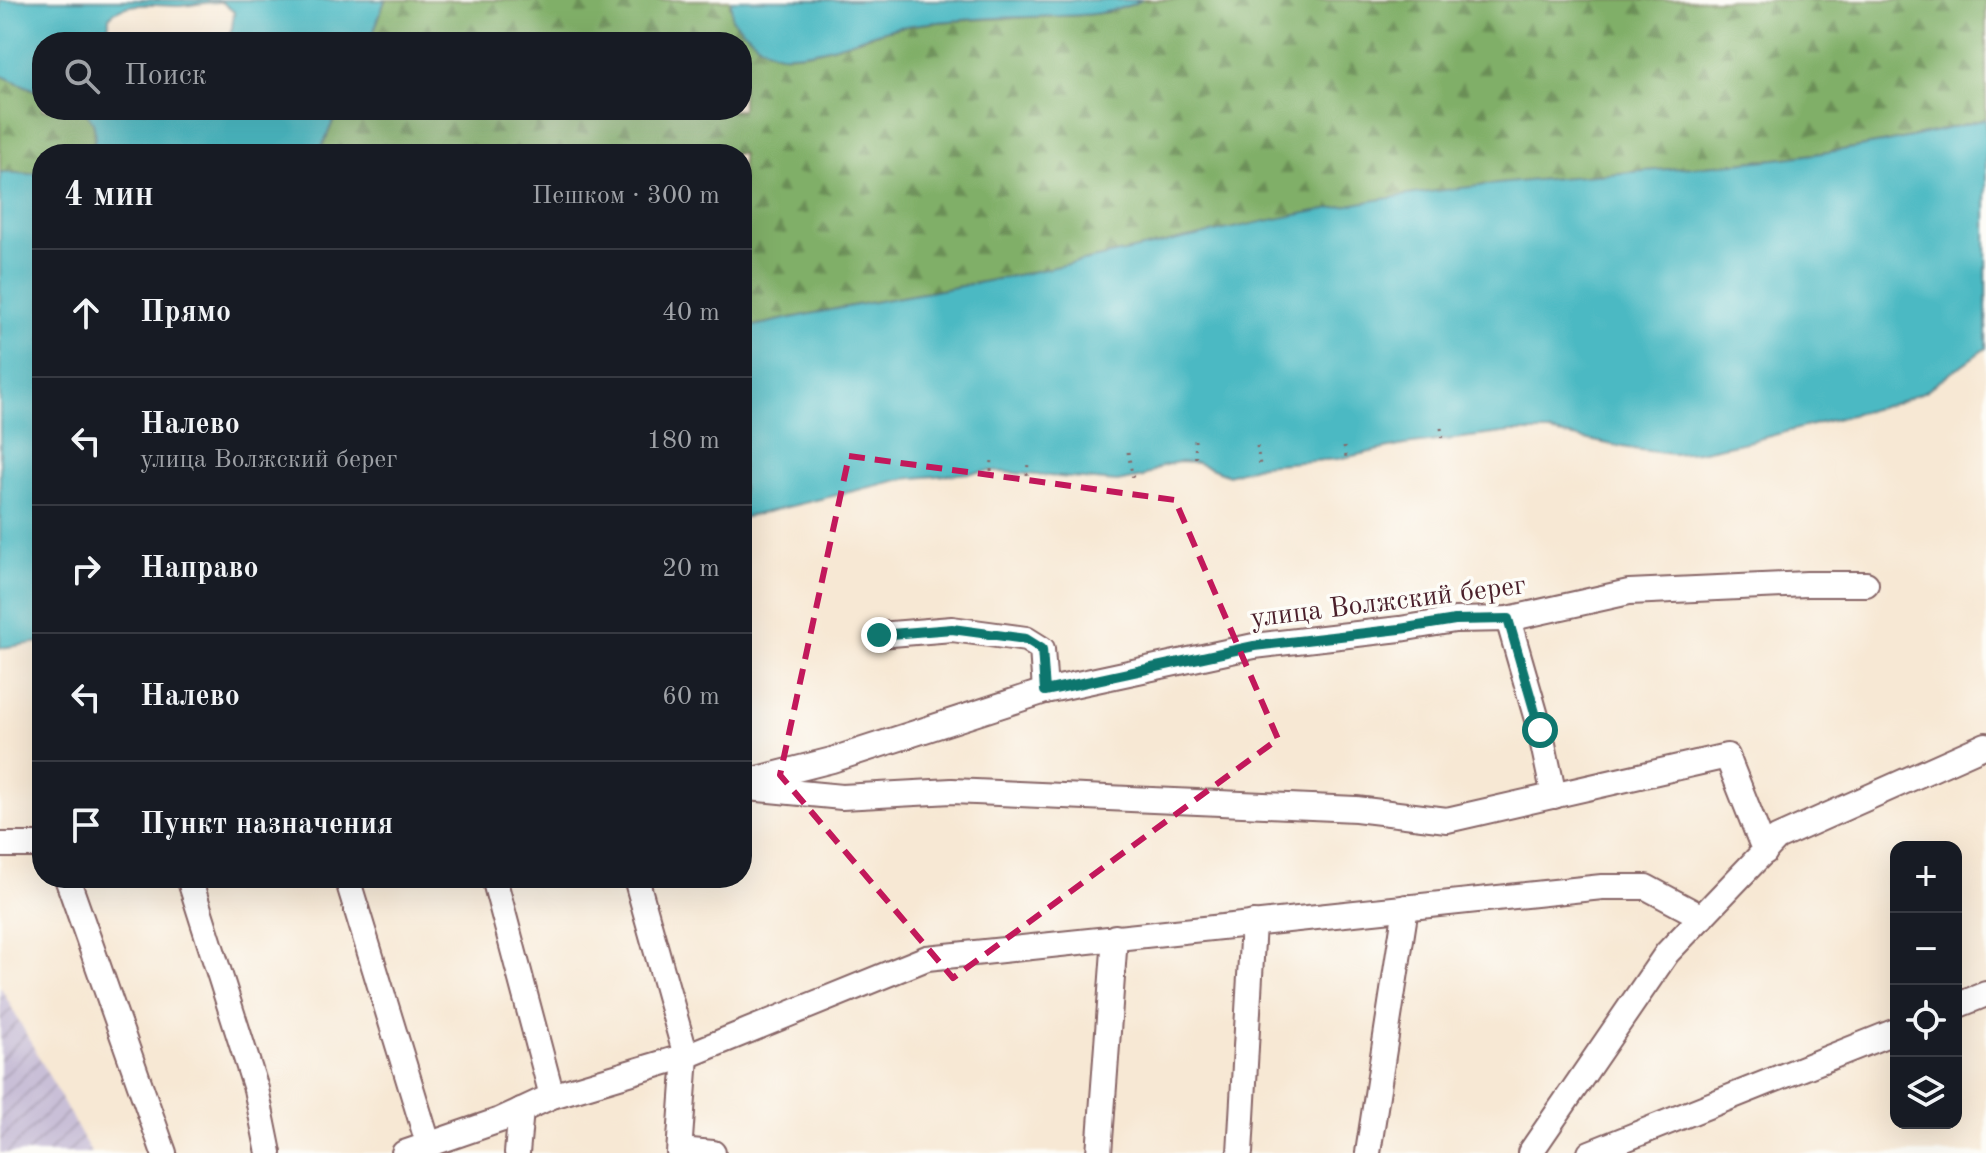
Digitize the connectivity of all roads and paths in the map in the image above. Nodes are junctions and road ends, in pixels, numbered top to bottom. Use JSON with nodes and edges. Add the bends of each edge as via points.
{"nodes":[{"id":1,"x":1441,"y":428,"type":"dead end"},
{"id":2,"x":1195,"y":440,"type":"dead end"},
{"id":3,"x":1443,"y":440,"type":"dead end"},
{"id":4,"x":1257,"y":446,"type":"dead end"},
{"id":5,"x":1344,"y":447,"type":"dead end"},
{"id":6,"x":1128,"y":452,"type":"dead end"},
{"id":7,"x":1346,"y":457,"type":"dead end"},
{"id":8,"x":992,"y":459,"type":"dead end"},
{"id":9,"x":1028,"y":462,"type":"dead end"},
{"id":10,"x":1196,"y":463,"type":"dead end"},
{"id":11,"x":1260,"y":465,"type":"dead end"},
{"id":12,"x":991,"y":471,"type":"dead end"},
{"id":13,"x":1027,"y":475,"type":"dead end"},
{"id":14,"x":1133,"y":479,"type":"dead end"},
{"id":15,"x":1866,"y":584,"type":"dead end"},
{"id":16,"x":1508,"y":619,"type":"junction"},
{"id":17,"x":879,"y":635,"type":"dead end"},
{"id":18,"x":1045,"y":691,"type":"junction"},
{"id":19,"x":1986,"y":745,"type":"edge"},
{"id":20,"x":752,"y":782,"type":"edge"},
{"id":21,"x":752,"y":786,"type":"edge"},
{"id":22,"x":1554,"y":796,"type":"junction"},
{"id":23,"x":0,"y":845,"type":"edge"},
{"id":24,"x":32,"y":845,"type":"edge"},
{"id":25,"x":1765,"y":852,"type":"junction"},
{"id":26,"x":71,"y":888,"type":"edge"},
{"id":27,"x":192,"y":888,"type":"edge"},
{"id":28,"x":350,"y":888,"type":"edge"},
{"id":29,"x":497,"y":888,"type":"edge"},
{"id":30,"x":639,"y":888,"type":"edge"},
{"id":31,"x":1406,"y":907,"type":"junction"},
{"id":32,"x":1702,"y":917,"type":"junction"},
{"id":33,"x":1253,"y":923,"type":"junction"},
{"id":34,"x":1115,"y":937,"type":"junction"},
{"id":35,"x":1986,"y":994,"type":"edge"},
{"id":36,"x":1962,"y":1004,"type":"edge"},
{"id":37,"x":1890,"y":1033,"type":"edge"},
{"id":38,"x":686,"y":1056,"type":"junction"},
{"id":39,"x":552,"y":1096,"type":"junction"},
{"id":40,"x":521,"y":1110,"type":"junction"},
{"id":41,"x":428,"y":1143,"type":"junction"},
{"id":42,"x":680,"y":1151,"type":"edge"},
{"id":43,"x":164,"y":1153,"type":"edge"},
{"id":44,"x":269,"y":1153,"type":"edge"},
{"id":45,"x":404,"y":1153,"type":"edge"},
{"id":46,"x":517,"y":1153,"type":"edge"},
{"id":47,"x":713,"y":1153,"type":"edge"},
{"id":48,"x":1099,"y":1153,"type":"edge"},
{"id":49,"x":1240,"y":1153,"type":"edge"},
{"id":50,"x":1368,"y":1153,"type":"edge"},
{"id":51,"x":1530,"y":1153,"type":"edge"},
{"id":52,"x":1590,"y":1153,"type":"edge"}],
"edges":[{"from":1,"to":3,"type":"path"},
{"from":2,"to":10,"type":"path"},
{"from":4,"to":11,"type":"path"},
{"from":5,"to":7,"type":"path"},
{"from":6,"to":14,"type":"path"},
{"from":8,"to":12,"type":"path"},
{"from":9,"to":13,"type":"path"},
{"from":15,"to":16,"type":"street","name":"улица Волжский берег","via":[[1629,592]]},
{"from":16,"to":18,"type":"street","name":"улица Волжский берег","via":[[1455,620],[1254,646]]},
{"from":16,"to":22,"type":"street"},
{"from":17,"to":18,"type":"street","via":[[952,629],[1026,639],[1042,649]]},
{"from":18,"to":20,"type":"street","name":"улица Волжский берег"},
{"from":19,"to":25,"type":"street","via":[[1777,838]]},
{"from":21,"to":22,"type":"street","via":[[842,797],[952,791],[1340,808],[1447,820]]},
{"from":22,"to":25,"type":"street","via":[[1727,756]]},
{"from":23,"to":24,"type":"street"},
{"from":25,"to":32,"type":"street"},
{"from":26,"to":43,"type":"street"},
{"from":27,"to":44,"type":"street","via":[[256,1089]]},
{"from":28,"to":41,"type":"street"},
{"from":29,"to":39,"type":"street"},
{"from":30,"to":38,"type":"street"},
{"from":31,"to":32,"type":"street","via":[[1646,887]]},
{"from":31,"to":33,"type":"street"},
{"from":31,"to":50,"type":"street"},
{"from":32,"to":51,"type":"street","via":[[1667,953]]},
{"from":33,"to":34,"type":"street"},
{"from":33,"to":49,"type":"street"},
{"from":34,"to":38,"type":"street","via":[[927,958]]},
{"from":34,"to":48,"type":"street"},
{"from":35,"to":36,"type":"street"},
{"from":37,"to":52,"type":"street"},
{"from":38,"to":39,"type":"street"},
{"from":38,"to":42,"type":"street"},
{"from":39,"to":40,"type":"street"},
{"from":40,"to":41,"type":"street"},
{"from":40,"to":46,"type":"street"},
{"from":41,"to":45,"type":"street"},
{"from":42,"to":47,"type":"street"}]}
